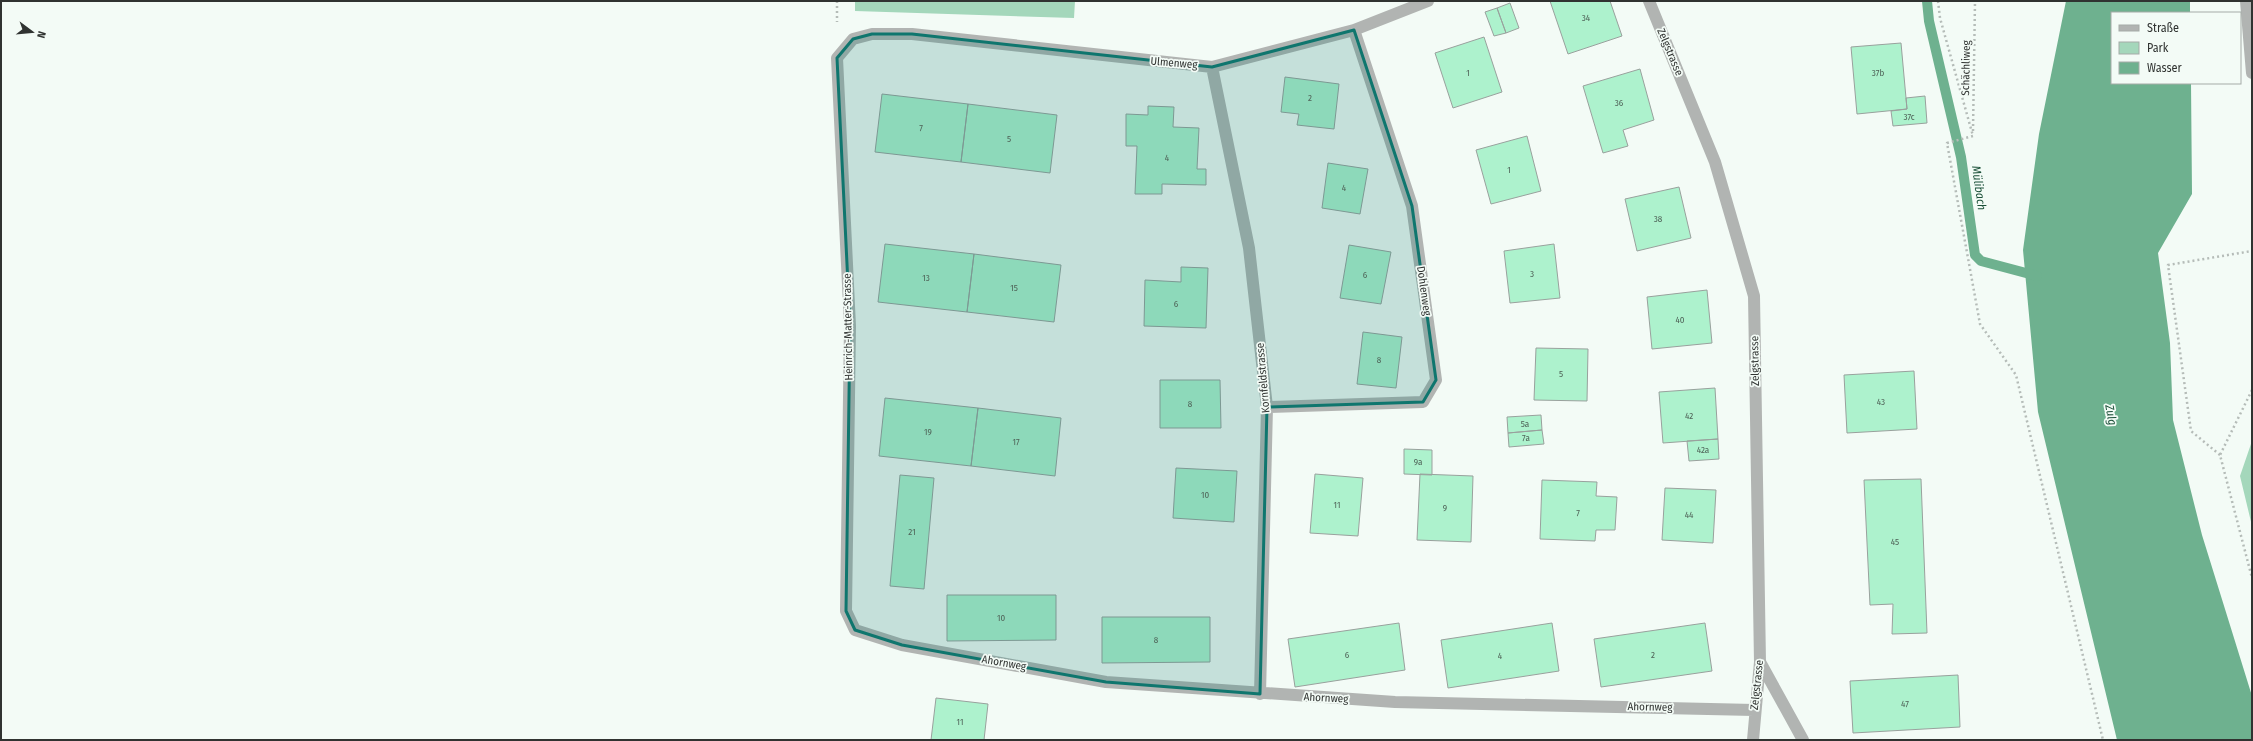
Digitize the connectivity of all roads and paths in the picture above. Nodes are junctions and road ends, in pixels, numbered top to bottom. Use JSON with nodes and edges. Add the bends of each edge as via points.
{"nodes":[{"id":1,"x":1428,"y":1,"type":"edge"},
{"id":2,"x":1649,"y":1,"type":"edge"},
{"id":3,"x":1938,"y":1,"type":"edge"},
{"id":4,"x":1975,"y":1,"type":"edge"},
{"id":5,"x":2246,"y":1,"type":"edge"},
{"id":6,"x":1354,"y":30,"type":"junction"},
{"id":7,"x":912,"y":34,"type":"joint"},
{"id":8,"x":1212,"y":67,"type":"junction"},
{"id":9,"x":2252,"y":73,"type":"edge"},
{"id":10,"x":1973,"y":136,"type":"junction"},
{"id":11,"x":2252,"y":251,"type":"edge"},
{"id":12,"x":2252,"y":390,"type":"edge"},
{"id":13,"x":1267,"y":407,"type":"junction"},
{"id":14,"x":2220,"y":455,"type":"junction"},
{"id":15,"x":2252,"y":578,"type":"edge"},
{"id":16,"x":902,"y":645,"type":"joint"},
{"id":17,"x":1760,"y":662,"type":"junction"},
{"id":18,"x":1260,"y":694,"type":"junction"},
{"id":19,"x":1754,"y":710,"type":"junction"},
{"id":20,"x":1753,"y":740,"type":"edge"},
{"id":21,"x":1803,"y":740,"type":"edge"},
{"id":22,"x":2103,"y":740,"type":"edge"}],
"edges":[{"from":1,"to":6,"type":"street","name":"Ulmenweg"},
{"from":2,"to":17,"type":"street","name":"Zelgstrasse","via":[[1716,162],[1754,296]]},
{"from":3,"to":10,"type":"path","via":[[1940,18]]},
{"from":4,"to":10,"type":"path","name":"Schächliweg"},
{"from":5,"to":9,"type":"street"},
{"from":6,"to":8,"type":"street","name":"Ulmenweg"},
{"from":6,"to":13,"type":"street","name":"Dohlenweg","via":[[1412,206],[1436,380],[1423,402]]},
{"from":7,"to":8,"type":"street","name":"Ulmenweg"},
{"from":7,"to":16,"type":"street","name":"Heinrich-Matter-Strasse","via":[[872,34],[853,39],[837,58],[850,326],[846,611],[855,630]]},
{"from":8,"to":13,"type":"street","name":"Kornfeldstrasse","via":[[1249,248]]},
{"from":10,"to":22,"type":"path","via":[[1947,143],[1980,324],[2016,375]]},
{"from":11,"to":14,"type":"path","via":[[2168,265],[2191,431]]},
{"from":12,"to":14,"type":"path"},
{"from":13,"to":18,"type":"street","name":"Kornfeldstrasse"},
{"from":14,"to":15,"type":"path"},
{"from":16,"to":18,"type":"street","name":"Ahornweg","via":[[1106,682]]},
{"from":17,"to":19,"type":"street","name":"Zelgstrasse"},
{"from":17,"to":21,"type":"street"},
{"from":18,"to":19,"type":"street","name":"Ahornweg","via":[[1395,702]]},
{"from":19,"to":20,"type":"street","name":"Zelgstrasse"}]}
